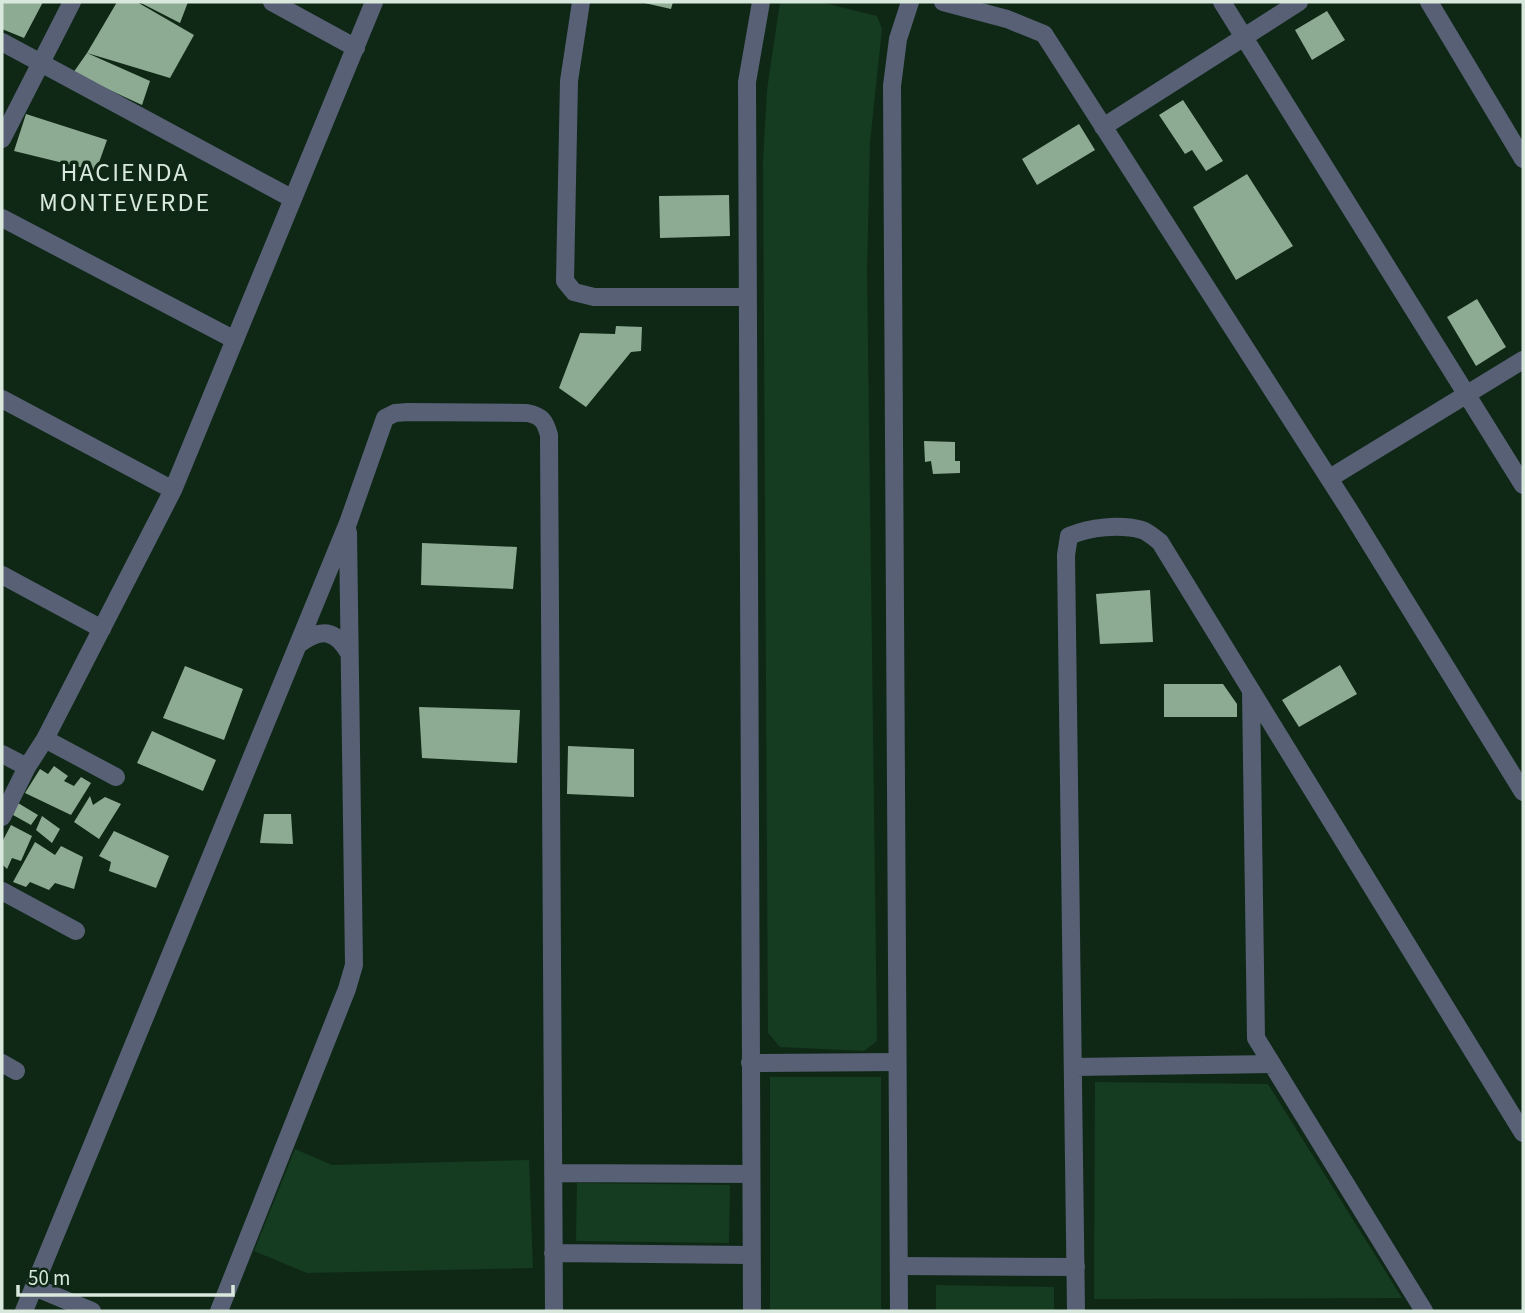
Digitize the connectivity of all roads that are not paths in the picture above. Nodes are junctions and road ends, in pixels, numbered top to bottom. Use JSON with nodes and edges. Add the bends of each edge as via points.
{"nodes":[{"id":1,"x":72,"y":2,"type":"edge"},
{"id":2,"x":272,"y":2,"type":"edge"},
{"id":3,"x":374,"y":2,"type":"edge"},
{"id":4,"x":581,"y":2,"type":"edge"},
{"id":5,"x":761,"y":2,"type":"edge"},
{"id":6,"x":911,"y":2,"type":"edge"},
{"id":7,"x":943,"y":2,"type":"edge"},
{"id":8,"x":1222,"y":2,"type":"edge"},
{"id":9,"x":1299,"y":2,"type":"edge"},
{"id":10,"x":1429,"y":2,"type":"edge"},
{"id":11,"x":1243,"y":37,"type":"junction"},
{"id":12,"x":2,"y":42,"type":"edge"},
{"id":13,"x":356,"y":48,"type":"junction"},
{"id":14,"x":41,"y":64,"type":"junction"},
{"id":15,"x":1103,"y":127,"type":"junction"},
{"id":16,"x":2,"y":139,"type":"edge"},
{"id":17,"x":1523,"y":159,"type":"edge"},
{"id":18,"x":293,"y":199,"type":"junction"},
{"id":19,"x":2,"y":218,"type":"edge"},
{"id":20,"x":747,"y":297,"type":"junction"},
{"id":21,"x":235,"y":340,"type":"junction"},
{"id":22,"x":1523,"y":360,"type":"edge"},
{"id":23,"x":1467,"y":394,"type":"junction"},
{"id":24,"x":2,"y":400,"type":"edge"},
{"id":25,"x":1329,"y":478,"type":"junction"},
{"id":26,"x":1523,"y":485,"type":"edge"},
{"id":27,"x":173,"y":490,"type":"junction"},
{"id":28,"x":348,"y":523,"type":"junction"},
{"id":29,"x":2,"y":575,"type":"edge"},
{"id":30,"x":102,"y":629,"type":"junction"},
{"id":31,"x":299,"y":644,"type":"junction"},
{"id":32,"x":349,"y":653,"type":"junction"},
{"id":33,"x":1251,"y":690,"type":"junction"},
{"id":34,"x":45,"y":739,"type":"junction"},
{"id":35,"x":2,"y":754,"type":"edge"},
{"id":36,"x":27,"y":767,"type":"junction"},
{"id":37,"x":116,"y":777,"type":"dead end"},
{"id":38,"x":1523,"y":792,"type":"edge"},
{"id":39,"x":2,"y":817,"type":"edge"},
{"id":40,"x":2,"y":891,"type":"edge"},
{"id":41,"x":76,"y":932,"type":"dead end"},
{"id":42,"x":897,"y":1062,"type":"junction"},
{"id":43,"x":750,"y":1063,"type":"junction"},
{"id":44,"x":1272,"y":1064,"type":"junction"},
{"id":45,"x":1074,"y":1067,"type":"junction"},
{"id":46,"x":1523,"y":1133,"type":"edge"},
{"id":47,"x":553,"y":1173,"type":"junction"},
{"id":48,"x":751,"y":1174,"type":"junction"},
{"id":49,"x":554,"y":1253,"type":"junction"},
{"id":50,"x":751,"y":1255,"type":"junction"},
{"id":51,"x":899,"y":1266,"type":"junction"},
{"id":52,"x":1076,"y":1267,"type":"junction"},
{"id":53,"x":34,"y":1287,"type":"junction"},
{"id":54,"x":24,"y":1311,"type":"edge"},
{"id":55,"x":92,"y":1311,"type":"edge"},
{"id":56,"x":219,"y":1311,"type":"edge"},
{"id":57,"x":554,"y":1311,"type":"edge"},
{"id":58,"x":752,"y":1311,"type":"edge"},
{"id":59,"x":899,"y":1311,"type":"edge"},
{"id":60,"x":1076,"y":1311,"type":"edge"},
{"id":61,"x":1424,"y":1311,"type":"edge"}],
"edges":[{"from":1,"to":14,"type":"street"},
{"from":2,"to":13,"type":"street"},
{"from":3,"to":13,"type":"street"},
{"from":4,"to":20,"type":"street","via":[[569,81],[565,281],[574,292],[594,298]]},
{"from":5,"to":20,"type":"street","via":[[747,82]]},
{"from":6,"to":42,"type":"street","via":[[898,38],[892,86]]},
{"from":7,"to":15,"type":"street","via":[[1044,34]]},
{"from":8,"to":11,"type":"street"},
{"from":9,"to":11,"type":"street"},
{"from":10,"to":17,"type":"street"},
{"from":11,"to":15,"type":"street"},
{"from":11,"to":23,"type":"street"},
{"from":12,"to":14,"type":"street"},
{"from":13,"to":18,"type":"street"},
{"from":14,"to":16,"type":"street"},
{"from":14,"to":18,"type":"street"},
{"from":15,"to":25,"type":"street"},
{"from":18,"to":21,"type":"street"},
{"from":19,"to":21,"type":"street"},
{"from":20,"to":43,"type":"street"},
{"from":21,"to":27,"type":"street"},
{"from":22,"to":23,"type":"street"},
{"from":23,"to":25,"type":"street"},
{"from":23,"to":26,"type":"street"},
{"from":24,"to":27,"type":"street"},
{"from":25,"to":38,"type":"street"},
{"from":27,"to":30,"type":"street"},
{"from":28,"to":31,"type":"street"},
{"from":28,"to":32,"type":"street"},
{"from":28,"to":47,"type":"street","via":[[380,428],[395,413],[527,413],[546,421]]},
{"from":29,"to":30,"type":"street"},
{"from":30,"to":34,"type":"street"},
{"from":31,"to":32,"type":"street","via":[[310,636],[330,634]]},
{"from":31,"to":53,"type":"street"},
{"from":32,"to":56,"type":"street","via":[[354,965]]},
{"from":33,"to":44,"type":"street","via":[[1256,1038]]},
{"from":33,"to":45,"type":"street","via":[[1160,542],[1144,530],[1123,527],[1082,530],[1069,536]]},
{"from":33,"to":46,"type":"street"},
{"from":34,"to":36,"type":"street"},
{"from":34,"to":37,"type":"street"},
{"from":35,"to":36,"type":"street"},
{"from":36,"to":39,"type":"street"},
{"from":40,"to":41,"type":"street"},
{"from":42,"to":43,"type":"street"},
{"from":42,"to":51,"type":"street"},
{"from":43,"to":48,"type":"street"},
{"from":44,"to":45,"type":"street"},
{"from":44,"to":61,"type":"street"},
{"from":45,"to":52,"type":"street"},
{"from":47,"to":48,"type":"street"},
{"from":47,"to":49,"type":"street"},
{"from":48,"to":50,"type":"street"},
{"from":49,"to":50,"type":"street"},
{"from":49,"to":57,"type":"street"},
{"from":50,"to":58,"type":"street"},
{"from":51,"to":52,"type":"street"},
{"from":51,"to":59,"type":"street"},
{"from":52,"to":60,"type":"street"},
{"from":53,"to":54,"type":"street"},
{"from":53,"to":55,"type":"street"}]}
